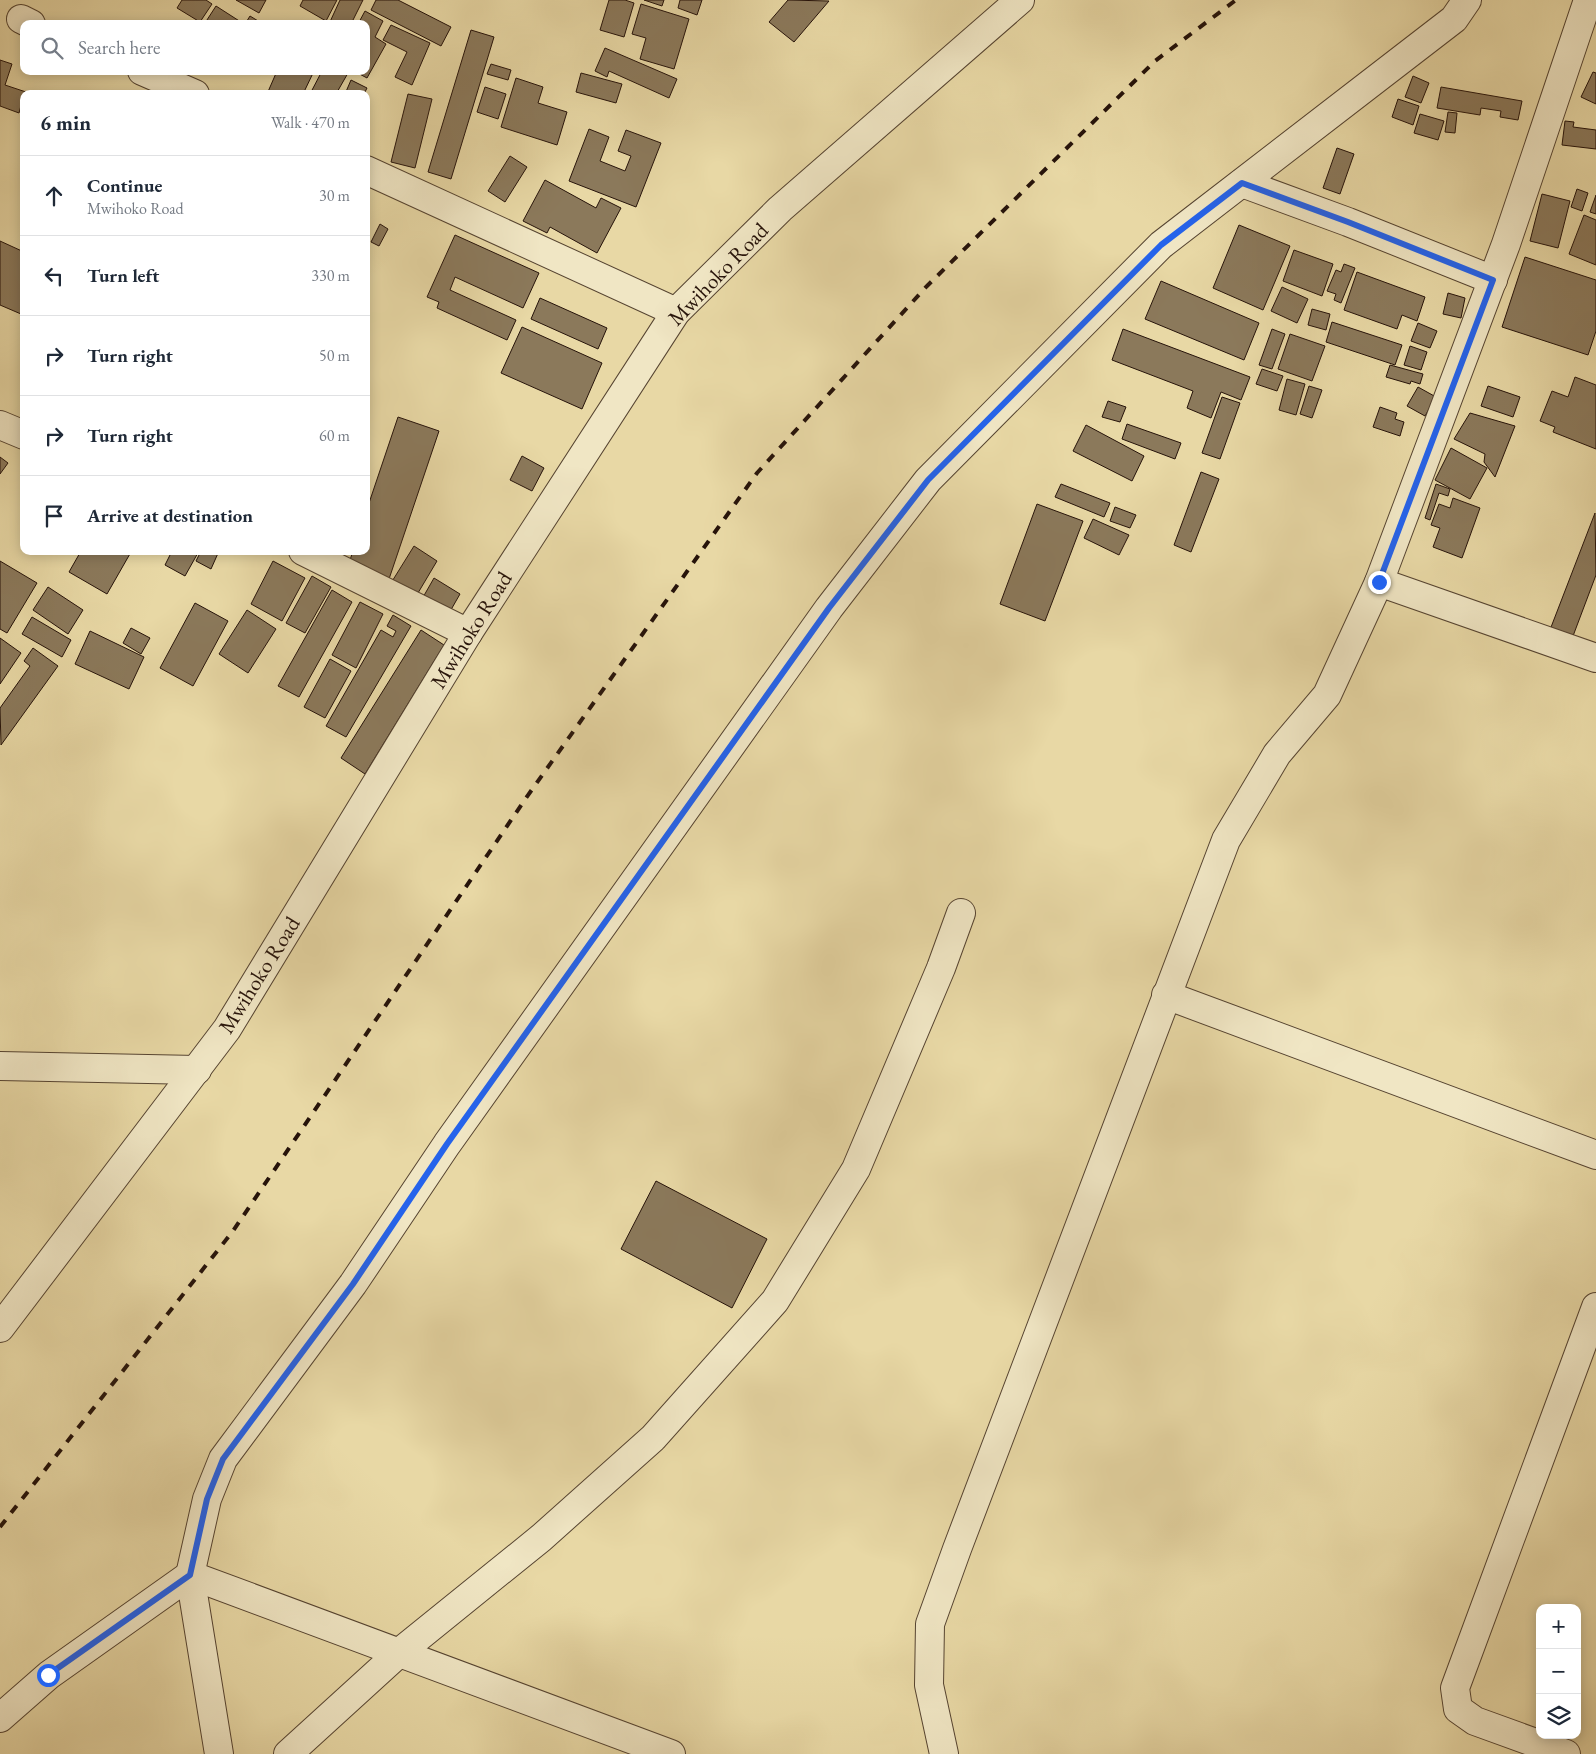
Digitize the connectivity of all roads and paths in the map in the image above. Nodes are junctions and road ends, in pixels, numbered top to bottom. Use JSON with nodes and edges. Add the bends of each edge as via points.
{"nodes":[{"id":1,"x":1020,"y":0,"type":"edge"},
{"id":2,"x":1467,"y":0,"type":"edge"},
{"id":3,"x":1588,"y":0,"type":"edge"},
{"id":4,"x":151,"y":75,"type":"edge"},
{"id":5,"x":185,"y":90,"type":"edge"},
{"id":6,"x":370,"y":172,"type":"edge"},
{"id":7,"x":1242,"y":183,"type":"junction"},
{"id":8,"x":1493,"y":280,"type":"junction"},
{"id":9,"x":676,"y":312,"type":"junction"},
{"id":10,"x":0,"y":425,"type":"edge"},
{"id":11,"x":20,"y":433,"type":"edge"},
{"id":12,"x":311,"y":555,"type":"edge"},
{"id":13,"x":1379,"y":582,"type":"junction"},
{"id":14,"x":468,"y":633,"type":"junction"},
{"id":15,"x":1596,"y":658,"type":"edge"},
{"id":16,"x":961,"y":913,"type":"dead end"},
{"id":17,"x":1166,"y":995,"type":"junction"},
{"id":18,"x":0,"y":1066,"type":"edge"},
{"id":19,"x":197,"y":1070,"type":"junction"},
{"id":20,"x":1596,"y":1155,"type":"edge"},
{"id":21,"x":1596,"y":1307,"type":"edge"},
{"id":22,"x":0,"y":1328,"type":"edge"},
{"id":23,"x":190,"y":1575,"type":"junction"},
{"id":24,"x":400,"y":1652,"type":"junction"},
{"id":25,"x":0,"y":1718,"type":"edge"},
{"id":26,"x":219,"y":1754,"type":"edge"},
{"id":27,"x":288,"y":1754,"type":"edge"},
{"id":28,"x":671,"y":1754,"type":"edge"},
{"id":29,"x":944,"y":1754,"type":"edge"},
{"id":30,"x":1566,"y":1754,"type":"edge"}],
"edges":[{"from":1,"to":9,"type":"street","name":"Mwihoko Road","via":[[780,210]]},
{"from":2,"to":7,"type":"street","via":[[1454,19]]},
{"from":3,"to":8,"type":"street"},
{"from":4,"to":5,"type":"street"},
{"from":6,"to":9,"type":"street"},
{"from":7,"to":8,"type":"street"},
{"from":7,"to":23,"type":"street","via":[[1161,245],[935,473],[835,600],[447,1144],[353,1284],[223,1459],[207,1499]]},
{"from":8,"to":13,"type":"street"},
{"from":9,"to":14,"type":"street","name":"Mwihoko Road"},
{"from":10,"to":11,"type":"street"},
{"from":12,"to":14,"type":"street"},
{"from":13,"to":15,"type":"street"},
{"from":13,"to":17,"type":"street","via":[[1327,694],[1278,754],[1226,840]]},
{"from":14,"to":19,"type":"street","name":"Mwihoko Road","via":[[227,1029]]},
{"from":16,"to":24,"type":"street","via":[[856,1168],[775,1301],[652,1438],[541,1538]]},
{"from":17,"to":20,"type":"street"},
{"from":17,"to":29,"type":"street","via":[[930,1624],[929,1685]]},
{"from":18,"to":19,"type":"street"},
{"from":19,"to":22,"type":"street","name":"Mwihoko Road"},
{"from":21,"to":30,"type":"street","via":[[1455,1688],[1458,1709],[1475,1722]]},
{"from":23,"to":24,"type":"street"},
{"from":23,"to":25,"type":"street","via":[[48,1675]]},
{"from":23,"to":26,"type":"street"},
{"from":24,"to":27,"type":"street"},
{"from":24,"to":28,"type":"street"}]}
